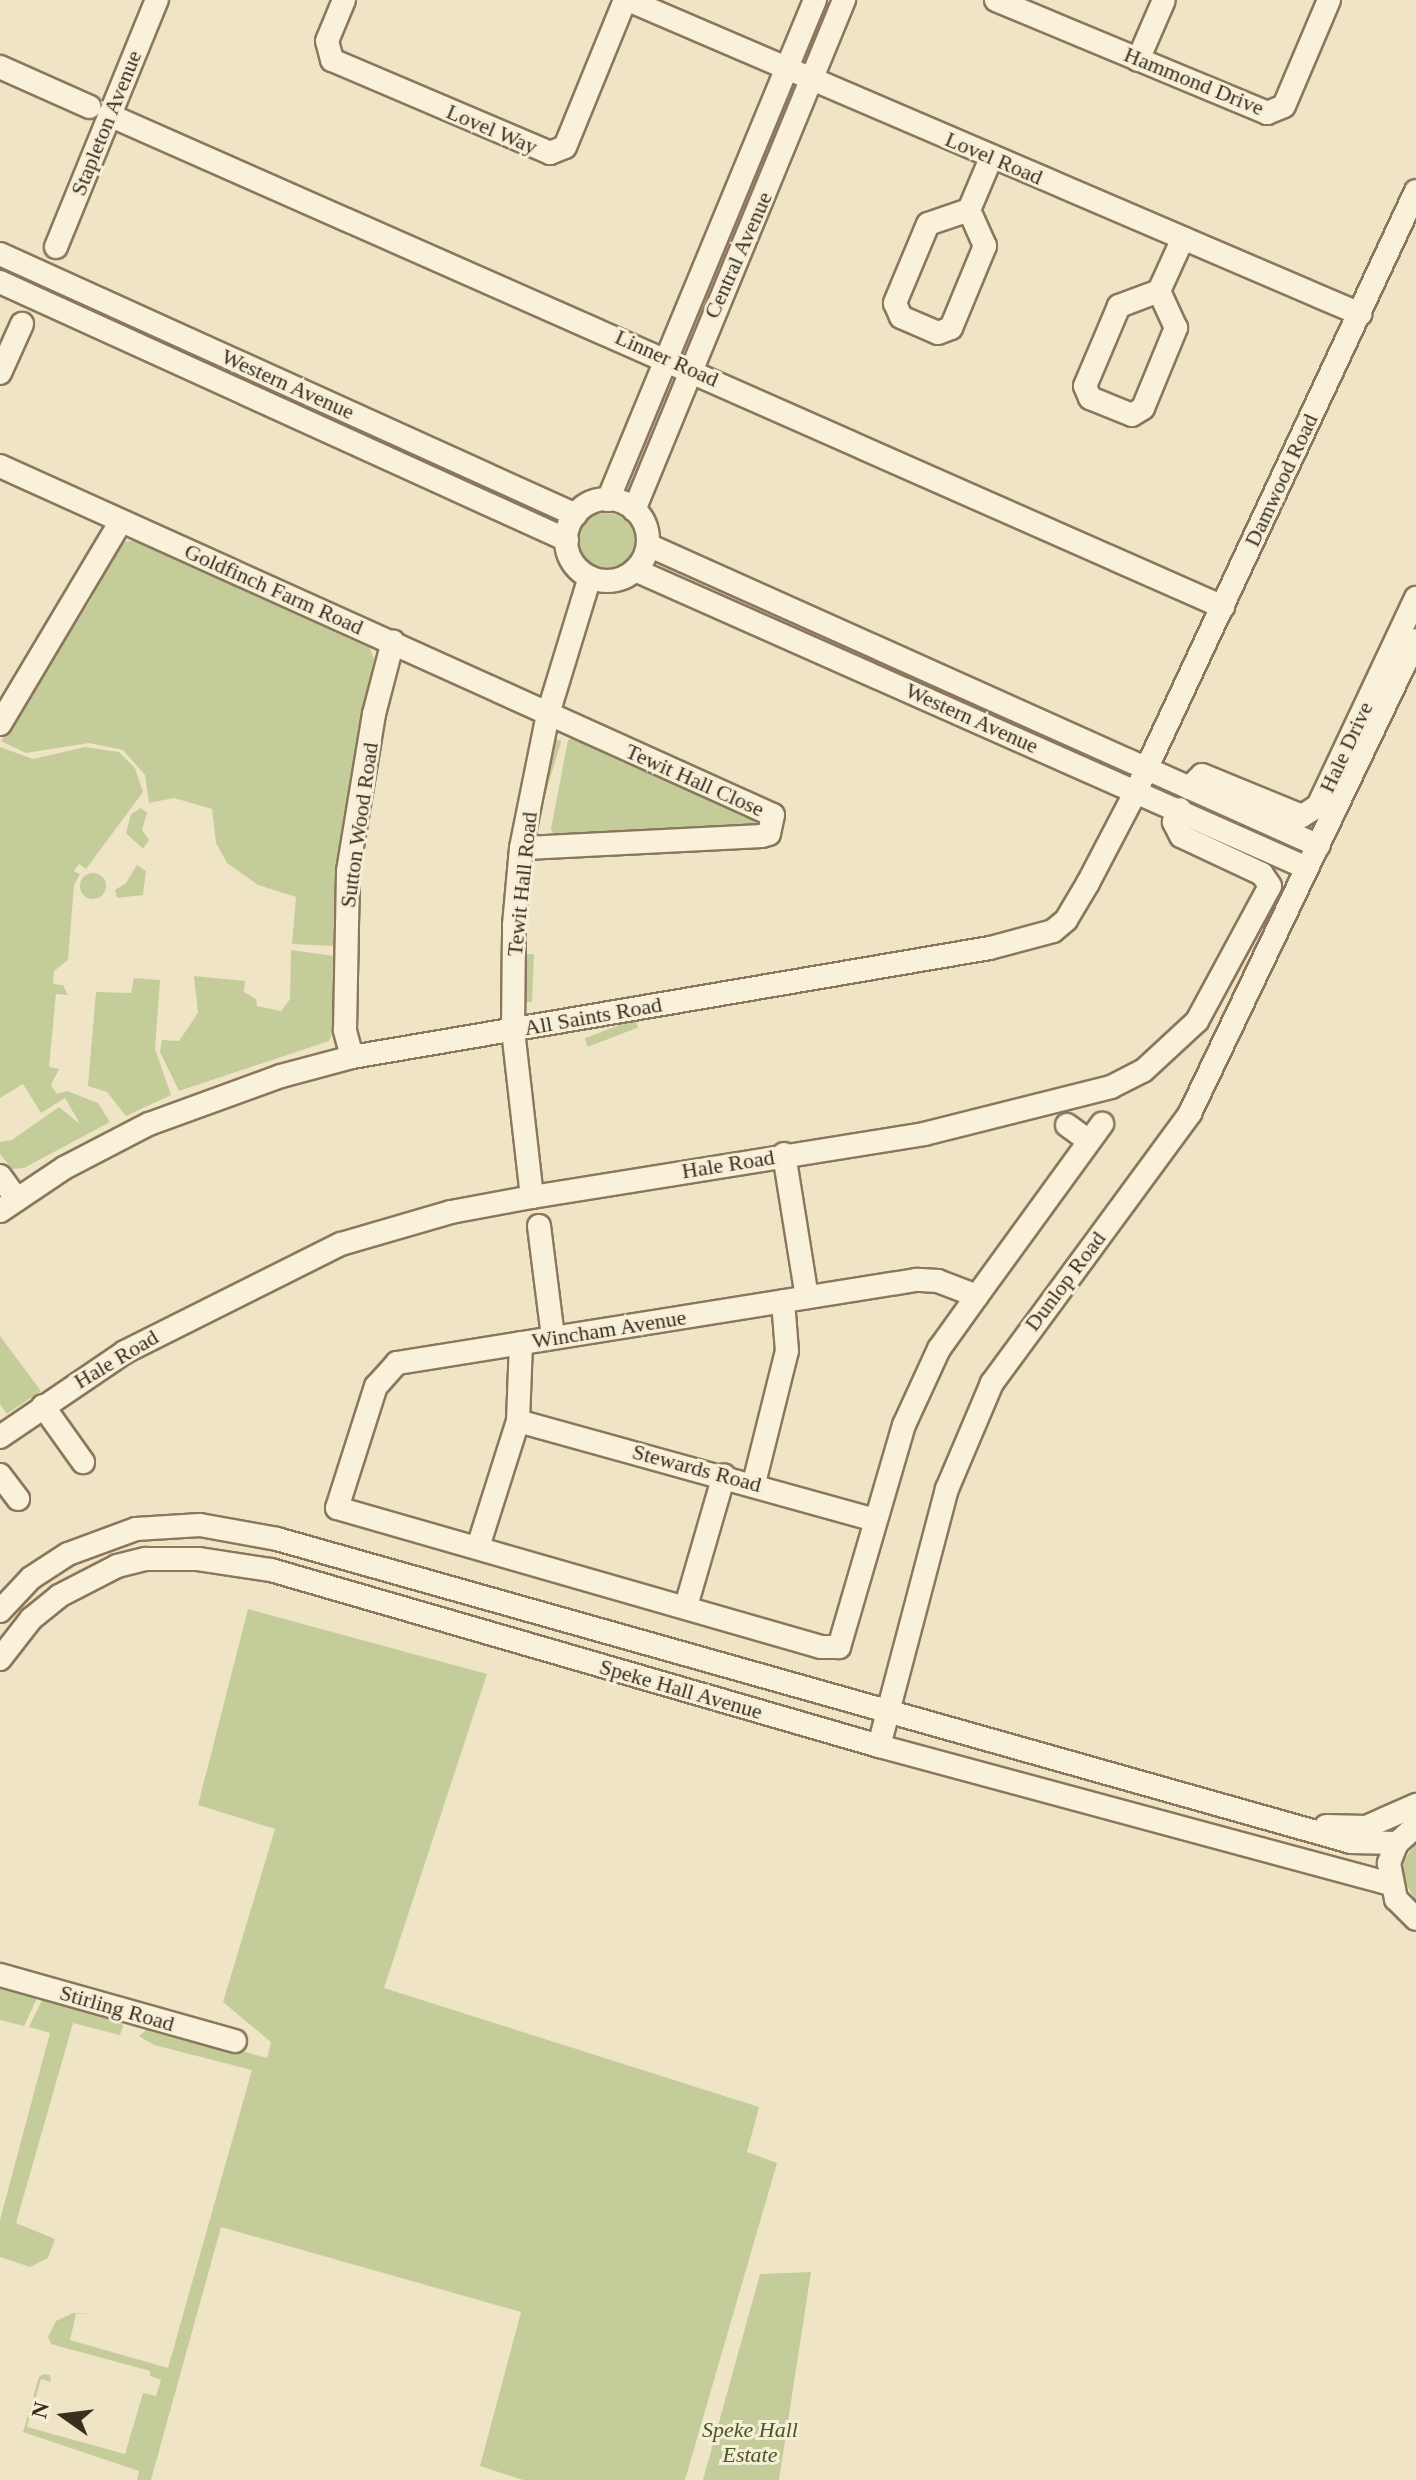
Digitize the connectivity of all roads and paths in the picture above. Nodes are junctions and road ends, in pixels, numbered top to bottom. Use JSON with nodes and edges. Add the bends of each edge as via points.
{"nodes":[{"id":1,"x":157,"y":0,"type":"edge"},
{"id":2,"x":344,"y":0,"type":"edge"},
{"id":3,"x":627,"y":0,"type":"edge"},
{"id":4,"x":815,"y":0,"type":"edge"},
{"id":5,"x":844,"y":0,"type":"edge"},
{"id":6,"x":996,"y":0,"type":"edge"},
{"id":7,"x":1164,"y":0,"type":"edge"},
{"id":8,"x":1329,"y":0,"type":"edge"},
{"id":9,"x":1022,"y":5,"type":"edge"},
{"id":10,"x":1138,"y":60,"type":"junction"},
{"id":11,"x":0,"y":67,"type":"edge"},
{"id":12,"x":787,"y":68,"type":"junction"},
{"id":13,"x":812,"y":79,"type":"junction"},
{"id":14,"x":94,"y":110,"type":"junction"},
{"id":15,"x":991,"y":158,"type":"junction"},
{"id":16,"x":1416,"y":191,"type":"edge"},
{"id":17,"x":969,"y":210,"type":"junction"},
{"id":18,"x":1183,"y":238,"type":"junction"},
{"id":19,"x":56,"y":247,"type":"dead end"},
{"id":20,"x":0,"y":254,"type":"edge"},
{"id":21,"x":0,"y":282,"type":"edge"},
{"id":22,"x":1159,"y":291,"type":"junction"},
{"id":23,"x":1360,"y":314,"type":"junction"},
{"id":24,"x":22,"y":324,"type":"dead end"},
{"id":25,"x":668,"y":358,"type":"junction"},
{"id":26,"x":689,"y":367,"type":"junction"},
{"id":27,"x":0,"y":373,"type":"edge"},
{"id":28,"x":0,"y":466,"type":"edge"},
{"id":29,"x":608,"y":500,"type":"junction"},
{"id":30,"x":634,"y":510,"type":"junction"},
{"id":31,"x":576,"y":515,"type":"junction"},
{"id":32,"x":121,"y":521,"type":"junction"},
{"id":33,"x":567,"y":540,"type":"junction"},
{"id":34,"x":648,"y":545,"type":"junction"},
{"id":35,"x":635,"y":570,"type":"junction"},
{"id":36,"x":590,"y":577,"type":"junction"},
{"id":37,"x":1416,"y":598,"type":"edge"},
{"id":38,"x":1223,"y":607,"type":"junction"},
{"id":39,"x":1416,"y":640,"type":"edge"},
{"id":40,"x":393,"y":641,"type":"junction"},
{"id":41,"x":548,"y":714,"type":"junction"},
{"id":42,"x":0,"y":724,"type":"edge"},
{"id":43,"x":1349,"y":762,"type":"junction"},
{"id":44,"x":1146,"y":768,"type":"junction"},
{"id":45,"x":1136,"y":791,"type":"junction"},
{"id":46,"x":1184,"y":799,"type":"junction"},
{"id":47,"x":1319,"y":846,"type":"junction"},
{"id":48,"x":521,"y":848,"type":"junction"},
{"id":49,"x":1307,"y":868,"type":"junction"},
{"id":50,"x":513,"y":1029,"type":"junction"},
{"id":51,"x":352,"y":1057,"type":"junction"},
{"id":52,"x":1067,"y":1125,"type":"dead end"},
{"id":53,"x":784,"y":1154,"type":"junction"},
{"id":54,"x":0,"y":1176,"type":"edge"},
{"id":55,"x":532,"y":1197,"type":"junction"},
{"id":56,"x":8,"y":1205,"type":"edge"},
{"id":57,"x":539,"y":1226,"type":"dead end"},
{"id":58,"x":977,"y":1296,"type":"junction"},
{"id":59,"x":807,"y":1297,"type":"junction"},
{"id":60,"x":783,"y":1301,"type":"junction"},
{"id":61,"x":553,"y":1337,"type":"junction"},
{"id":62,"x":521,"y":1343,"type":"junction"},
{"id":63,"x":43,"y":1406,"type":"junction"},
{"id":64,"x":518,"y":1421,"type":"junction"},
{"id":65,"x":0,"y":1437,"type":"edge"},
{"id":66,"x":83,"y":1462,"type":"dead end"},
{"id":67,"x":0,"y":1475,"type":"edge"},
{"id":68,"x":724,"y":1475,"type":"junction"},
{"id":69,"x":754,"y":1483,"type":"junction"},
{"id":70,"x":18,"y":1499,"type":"dead end"},
{"id":71,"x":875,"y":1520,"type":"junction"},
{"id":72,"x":163,"y":1527,"type":"junction"},
{"id":73,"x":478,"y":1547,"type":"junction"},
{"id":74,"x":289,"y":1575,"type":"junction"},
{"id":75,"x":686,"y":1606,"type":"junction"},
{"id":76,"x":0,"y":1611,"type":"edge"},
{"id":77,"x":0,"y":1659,"type":"edge"},
{"id":78,"x":888,"y":1713,"type":"junction"},
{"id":79,"x":879,"y":1746,"type":"junction"},
{"id":80,"x":1416,"y":1805,"type":"edge"},
{"id":81,"x":1258,"y":1816,"type":"junction"},
{"id":82,"x":1416,"y":1826,"type":"edge"},
{"id":83,"x":1397,"y":1843,"type":"junction"},
{"id":84,"x":1390,"y":1884,"type":"junction"},
{"id":85,"x":1416,"y":1919,"type":"edge"},
{"id":86,"x":0,"y":1975,"type":"edge"},
{"id":87,"x":235,"y":2041,"type":"dead end"}],
"edges":[{"from":1,"to":14,"type":"street","name":"Stapleton Avenue"},
{"from":2,"to":3,"type":"street","name":"Lovel Way","via":[[327,41],[332,60],[550,153],[565,147]]},
{"from":3,"to":12,"type":"street","name":"Lovel Road"},
{"from":4,"to":12,"type":"street","name":"Central Avenue"},
{"from":5,"to":13,"type":"street","name":"Central Avenue"},
{"from":6,"to":9,"type":"street","name":"Hammond Drive"},
{"from":7,"to":10,"type":"street"},
{"from":8,"to":10,"type":"street","name":"Hammond Drive","via":[[1277,112],[1258,110]]},
{"from":9,"to":10,"type":"street","name":"Hammond Drive"},
{"from":11,"to":14,"type":"street","name":"Linner Road"},
{"from":12,"to":13,"type":"street","name":"Lovel Road"},
{"from":12,"to":25,"type":"street","name":"Central Avenue"},
{"from":13,"to":15,"type":"street","name":"Lovel Road"},
{"from":13,"to":26,"type":"street","name":"Central Avenue"},
{"from":14,"to":19,"type":"street","name":"Stapleton Avenue"},
{"from":14,"to":25,"type":"street","name":"Linner Road"},
{"from":15,"to":17,"type":"street"},
{"from":15,"to":18,"type":"street","name":"Lovel Road"},
{"from":16,"to":23,"type":"street","name":"Damwood Road"},
{"from":17,"to":17,"type":"street","via":[[985,246],[951,328],[938,333],[901,317],[895,303],[928,224]]},
{"from":18,"to":22,"type":"street"},
{"from":18,"to":23,"type":"street","name":"Lovel Road"},
{"from":20,"to":31,"type":"street","name":"Western Avenue"},
{"from":21,"to":33,"type":"street","name":"Western Avenue"},
{"from":22,"to":22,"type":"street","via":[[1176,328],[1143,408],[1132,415],[1090,398],[1085,386],[1119,306]]},
{"from":23,"to":38,"type":"street","name":"Damwood Road"},
{"from":24,"to":27,"type":"street"},
{"from":25,"to":26,"type":"street","name":"Linner Road"},
{"from":25,"to":29,"type":"street","name":"Central Avenue"},
{"from":26,"to":30,"type":"street","name":"Central Avenue"},
{"from":26,"to":38,"type":"street","name":"Linner Road"},
{"from":28,"to":32,"type":"street","name":"Goldfinch Farm Road"},
{"from":29,"to":30,"type":"street"},
{"from":29,"to":31,"type":"street"},
{"from":30,"to":34,"type":"street"},
{"from":31,"to":33,"type":"street"},
{"from":32,"to":40,"type":"street","name":"Goldfinch Farm Road"},
{"from":32,"to":42,"type":"street"},
{"from":33,"to":36,"type":"street","via":[[573,562]]},
{"from":34,"to":35,"type":"street"},
{"from":34,"to":44,"type":"street","name":"Western Avenue"},
{"from":35,"to":36,"type":"street","via":[[614,581]]},
{"from":35,"to":45,"type":"street","name":"Western Avenue"},
{"from":36,"to":41,"type":"street","name":"Tewit Hall Road"},
{"from":37,"to":43,"type":"street","name":"Hale Drive"},
{"from":38,"to":44,"type":"street","name":"Damwood Road"},
{"from":39,"to":43,"type":"street"},
{"from":40,"to":41,"type":"street","name":"Goldfinch Farm Road"},
{"from":40,"to":51,"type":"street","name":"Sutton Wood Road","via":[[374,714],[348,871],[345,1030]]},
{"from":41,"to":48,"type":"street","name":"Tewit Hall Road"},
{"from":41,"to":48,"type":"street","name":"Tewit Hall Close","via":[[773,815],[769,834],[762,836]]},
{"from":43,"to":46,"type":"street","name":"Hale Drive","via":[[1318,806],[1302,816],[1211,776],[1194,778]]},
{"from":43,"to":47,"type":"street"},
{"from":44,"to":45,"type":"street","name":"All Saints Road"},
{"from":44,"to":46,"type":"street","name":"Western Avenue"},
{"from":45,"to":46,"type":"street","name":"Western Avenue"},
{"from":45,"to":50,"type":"street","name":"All Saints Road","via":[[1066,920],[1037,938]]},
{"from":46,"to":47,"type":"street","name":"Western Avenue"},
{"from":46,"to":49,"type":"street","name":"Western Avenue"},
{"from":46,"to":53,"type":"street","name":"Hale Road","via":[[1174,822],[1181,836],[1262,874],[1270,886],[1223,981],[1174,1045],[1143,1071],[1082,1095],[924,1134]]},
{"from":47,"to":49,"type":"street","name":"Dunlop Road"},
{"from":48,"to":50,"type":"street","name":"Tewit Hall Road"},
{"from":49,"to":78,"type":"street","name":"Dunlop Road","via":[[1190,1113],[992,1383],[947,1489]]},
{"from":50,"to":51,"type":"street","name":"All Saints Road"},
{"from":50,"to":55,"type":"street","name":"Tewit Hall Road"},
{"from":51,"to":56,"type":"street","name":"All Saints Road","via":[[281,1076],[149,1124],[64,1168]]},
{"from":52,"to":58,"type":"street","via":[[1095,1132]]},
{"from":53,"to":55,"type":"street","name":"Hale Road"},
{"from":53,"to":59,"type":"street"},
{"from":54,"to":56,"type":"street"},
{"from":55,"to":63,"type":"street","name":"Hale Road","via":[[437,1216],[303,1261],[125,1352]]},
{"from":57,"to":61,"type":"street"},
{"from":58,"to":59,"type":"street","name":"Wincham Avenue","via":[[938,1281],[916,1280]]},
{"from":58,"to":71,"type":"street","via":[[921,1383]]},
{"from":59,"to":60,"type":"street","name":"Wincham Avenue"},
{"from":60,"to":61,"type":"street","name":"Wincham Avenue"},
{"from":60,"to":69,"type":"street","via":[[787,1351]]},
{"from":61,"to":62,"type":"street","name":"Wincham Avenue"},
{"from":62,"to":64,"type":"street"},
{"from":62,"to":73,"type":"street","name":"Wincham Avenue","via":[[397,1363],[385,1371],[337,1508]]},
{"from":63,"to":65,"type":"street","name":"Hale Road"},
{"from":63,"to":66,"type":"street"},
{"from":64,"to":68,"type":"street","name":"Stewards Road"},
{"from":64,"to":73,"type":"street"},
{"from":67,"to":70,"type":"street"},
{"from":68,"to":69,"type":"street","name":"Stewards Road"},
{"from":68,"to":75,"type":"street"},
{"from":69,"to":71,"type":"street","name":"Stewards Road"},
{"from":71,"to":75,"type":"street","via":[[839,1647],[821,1647]]},
{"from":72,"to":74,"type":"street","via":[[173,1545],[259,1553]]},
{"from":72,"to":76,"type":"street","name":"Speke Hall Avenue","via":[[136,1529],[68,1554],[31,1578]]},
{"from":72,"to":78,"type":"street","name":"Speke Hall Avenue","via":[[200,1525],[277,1539]]},
{"from":73,"to":75,"type":"street"},
{"from":74,"to":77,"type":"street","name":"Speke Hall Avenue","via":[[198,1559],[146,1559],[117,1566],[59,1596],[31,1619]]},
{"from":74,"to":79,"type":"street","name":"Speke Hall Avenue"},
{"from":78,"to":79,"type":"street","name":"Dunlop Road"},
{"from":78,"to":81,"type":"street","name":"Speke Hall Avenue"},
{"from":79,"to":84,"type":"street","name":"Speke Hall Avenue"},
{"from":80,"to":81,"type":"street","via":[[1366,1827]]},
{"from":81,"to":83,"type":"street","name":"Speke Hall Avenue","via":[[1351,1842]]},
{"from":82,"to":83,"type":"street"},
{"from":83,"to":84,"type":"street","via":[[1389,1863]]},
{"from":84,"to":85,"type":"street","via":[[1396,1899]]},
{"from":86,"to":87,"type":"street","name":"Stirling Road"}]}
